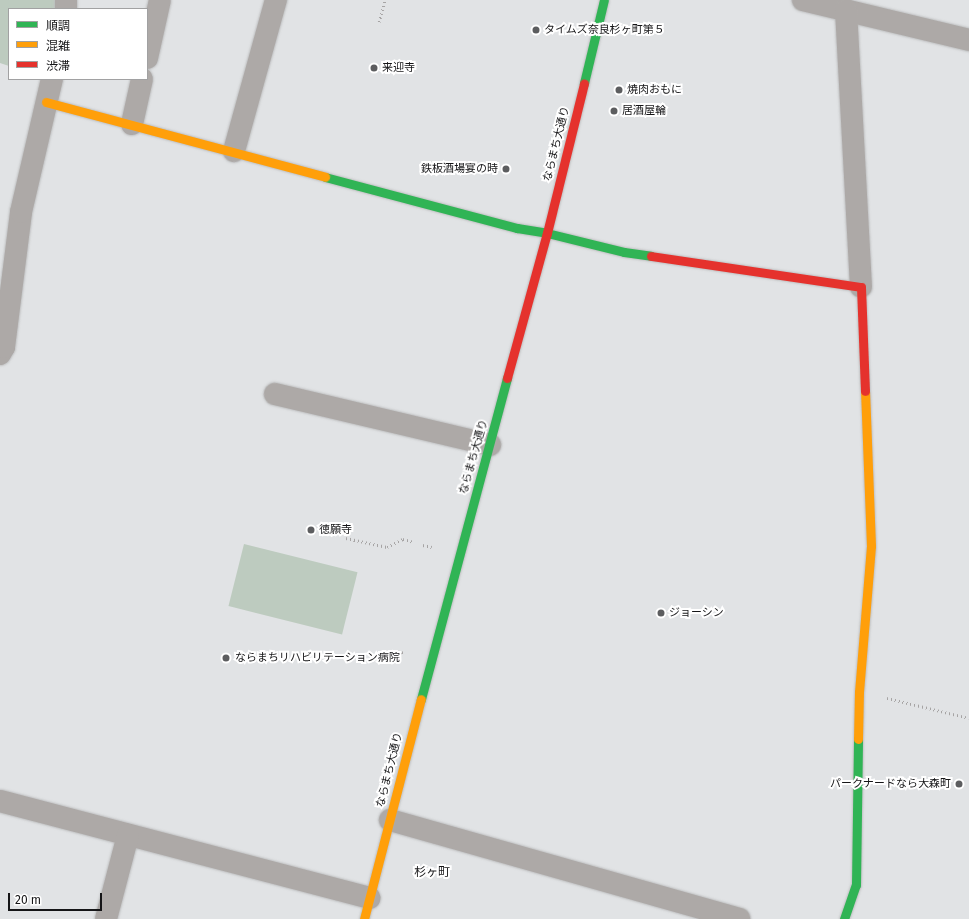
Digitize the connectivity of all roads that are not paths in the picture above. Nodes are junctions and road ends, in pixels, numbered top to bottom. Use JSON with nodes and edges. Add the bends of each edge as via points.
{"nodes":[{"id":1,"x":160,"y":0,"type":"edge"},
{"id":2,"x":276,"y":0,"type":"edge"},
{"id":3,"x":604,"y":0,"type":"edge"},
{"id":4,"x":803,"y":0,"type":"edge"},
{"id":5,"x":846,"y":10,"type":"junction"},
{"id":6,"x":969,"y":40,"type":"edge"},
{"id":7,"x":148,"y":54,"type":"edge"},
{"id":8,"x":52,"y":80,"type":"edge"},
{"id":9,"x":142,"y":80,"type":"edge"},
{"id":10,"x":46,"y":102,"type":"junction"},
{"id":11,"x":132,"y":124,"type":"junction"},
{"id":12,"x":234,"y":151,"type":"junction"},
{"id":13,"x":548,"y":233,"type":"junction"},
{"id":14,"x":861,"y":287,"type":"junction"},
{"id":15,"x":0,"y":354,"type":"edge"},
{"id":16,"x":275,"y":394,"type":"dead end"},
{"id":17,"x":490,"y":445,"type":"junction"},
{"id":18,"x":0,"y":801,"type":"edge"},
{"id":19,"x":390,"y":820,"type":"junction"},
{"id":20,"x":128,"y":835,"type":"junction"},
{"id":21,"x":369,"y":898,"type":"junction"},
{"id":22,"x":106,"y":919,"type":"edge"},
{"id":23,"x":364,"y":919,"type":"edge"},
{"id":24,"x":739,"y":919,"type":"edge"},
{"id":25,"x":844,"y":919,"type":"edge"}],
"edges":[{"from":1,"to":7,"type":"street"},
{"from":2,"to":12,"type":"street"},
{"from":3,"to":13,"type":"street","name":"ならまち大通り"},
{"from":4,"to":5,"type":"street"},
{"from":5,"to":6,"type":"street"},
{"from":5,"to":14,"type":"street"},
{"from":8,"to":10,"type":"street"},
{"from":9,"to":11,"type":"street"},
{"from":10,"to":11,"type":"street"},
{"from":10,"to":15,"type":"street","via":[[21,212],[4,347]]},
{"from":11,"to":12,"type":"street"},
{"from":12,"to":13,"type":"street","via":[[517,228]]},
{"from":13,"to":14,"type":"street","via":[[624,252]]},
{"from":13,"to":17,"type":"street","name":"ならまち大通り"},
{"from":14,"to":25,"type":"street","via":[[871,546],[859,692],[856,885]]},
{"from":16,"to":17,"type":"street"},
{"from":17,"to":19,"type":"street","name":"ならまち大通り","via":[[438,632]]},
{"from":18,"to":20,"type":"street"},
{"from":19,"to":21,"type":"street","name":"ならまち大通り"},
{"from":19,"to":24,"type":"street"},
{"from":20,"to":21,"type":"street"},
{"from":20,"to":22,"type":"street"},
{"from":21,"to":23,"type":"street","name":"ならまち大通り"}]}
